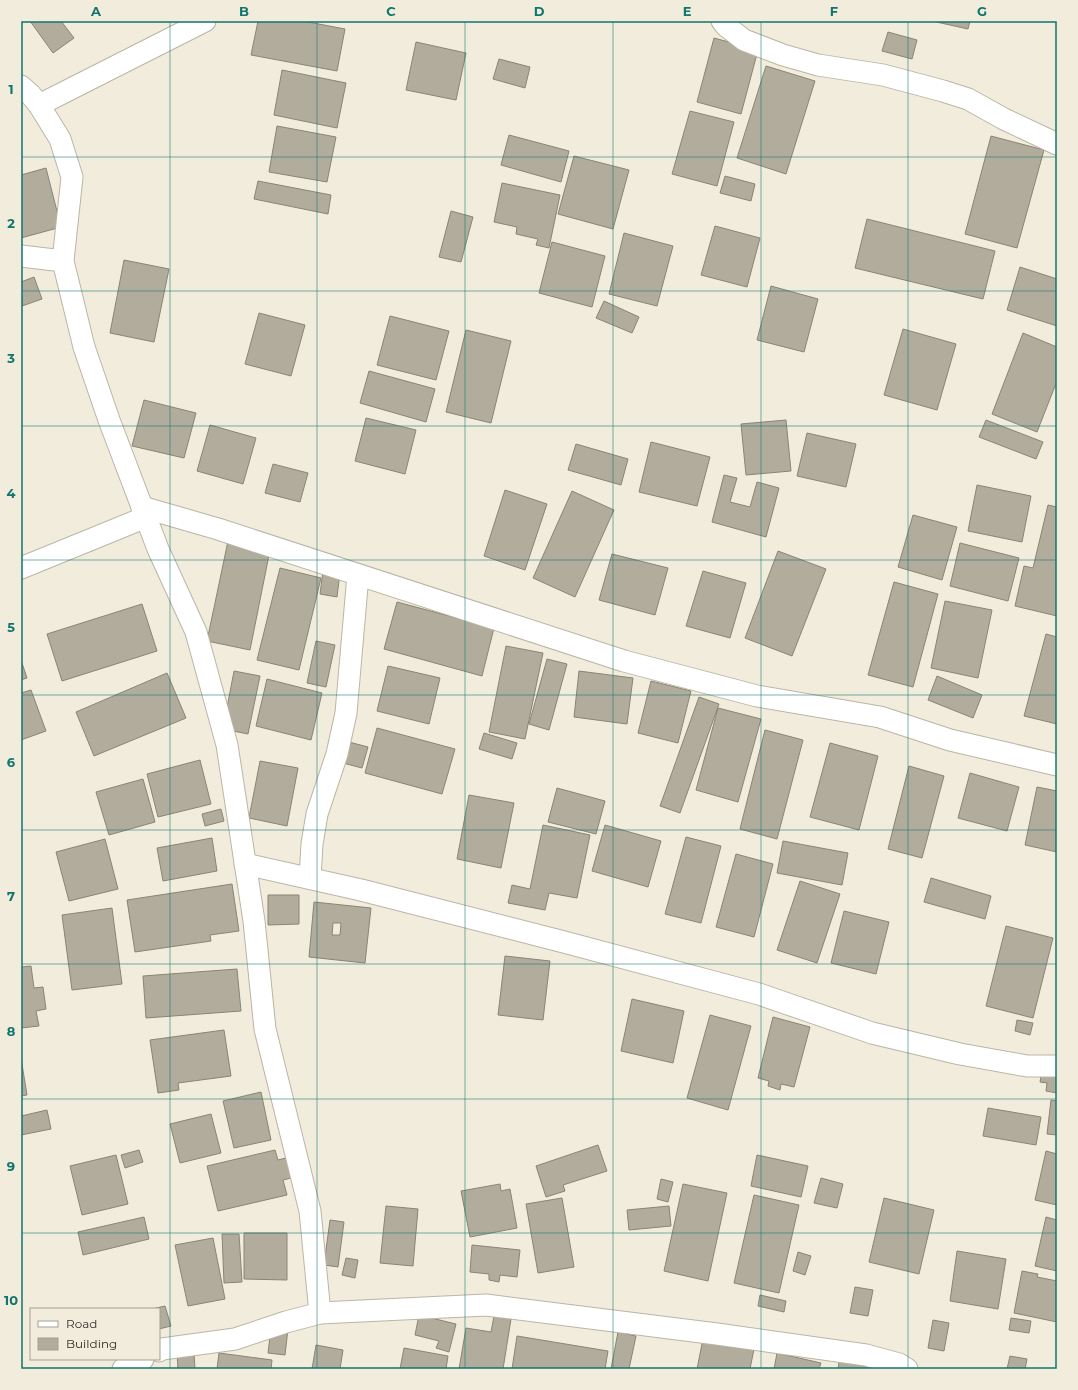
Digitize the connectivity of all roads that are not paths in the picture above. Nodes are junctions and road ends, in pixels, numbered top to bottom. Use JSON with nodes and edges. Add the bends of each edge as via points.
{"nodes":[{"id":1,"x":205,"y":21,"type":"edge"},
{"id":2,"x":722,"y":21,"type":"edge"},
{"id":3,"x":21,"y":86,"type":"edge"},
{"id":4,"x":39,"y":105,"type":"junction"},
{"id":5,"x":1057,"y":144,"type":"edge"},
{"id":6,"x":21,"y":256,"type":"edge"},
{"id":7,"x":63,"y":261,"type":"junction"},
{"id":8,"x":144,"y":512,"type":"junction"},
{"id":9,"x":21,"y":568,"type":"edge"},
{"id":10,"x":358,"y":575,"type":"junction"},
{"id":11,"x":1057,"y":765,"type":"edge"},
{"id":12,"x":245,"y":864,"type":"junction"},
{"id":13,"x":310,"y":878,"type":"junction"},
{"id":14,"x":1057,"y":1066,"type":"edge"},
{"id":15,"x":320,"y":1313,"type":"junction"},
{"id":16,"x":160,"y":1350,"type":"edge"},
{"id":17,"x":141,"y":1360,"type":"edge"},
{"id":18,"x":123,"y":1369,"type":"edge"},
{"id":19,"x":907,"y":1369,"type":"edge"}],
"edges":[{"from":1,"to":4,"type":"street"},
{"from":2,"to":5,"type":"street","via":[[744,40],[783,55],[818,65],[883,74],[943,91],[968,100]]},
{"from":3,"to":4,"type":"street"},
{"from":4,"to":7,"type":"street","via":[[60,139],[72,177]]},
{"from":6,"to":7,"type":"street"},
{"from":7,"to":8,"type":"street","via":[[84,347]]},
{"from":8,"to":9,"type":"street"},
{"from":8,"to":10,"type":"street","via":[[218,529]]},
{"from":8,"to":12,"type":"street","via":[[196,632],[227,745]]},
{"from":10,"to":11,"type":"street","via":[[624,661],[757,696],[880,717],[950,740]]},
{"from":10,"to":13,"type":"street","via":[[346,713],[337,754],[317,814]]},
{"from":12,"to":13,"type":"street"},
{"from":12,"to":15,"type":"street","via":[[254,921],[265,1029],[310,1211]]},
{"from":13,"to":14,"type":"street","via":[[759,994],[872,1033],[960,1054],[1027,1066]]},
{"from":15,"to":16,"type":"street","via":[[235,1339]]},
{"from":15,"to":19,"type":"street","via":[[486,1305],[866,1354]]},
{"from":17,"to":18,"type":"street"}]}
